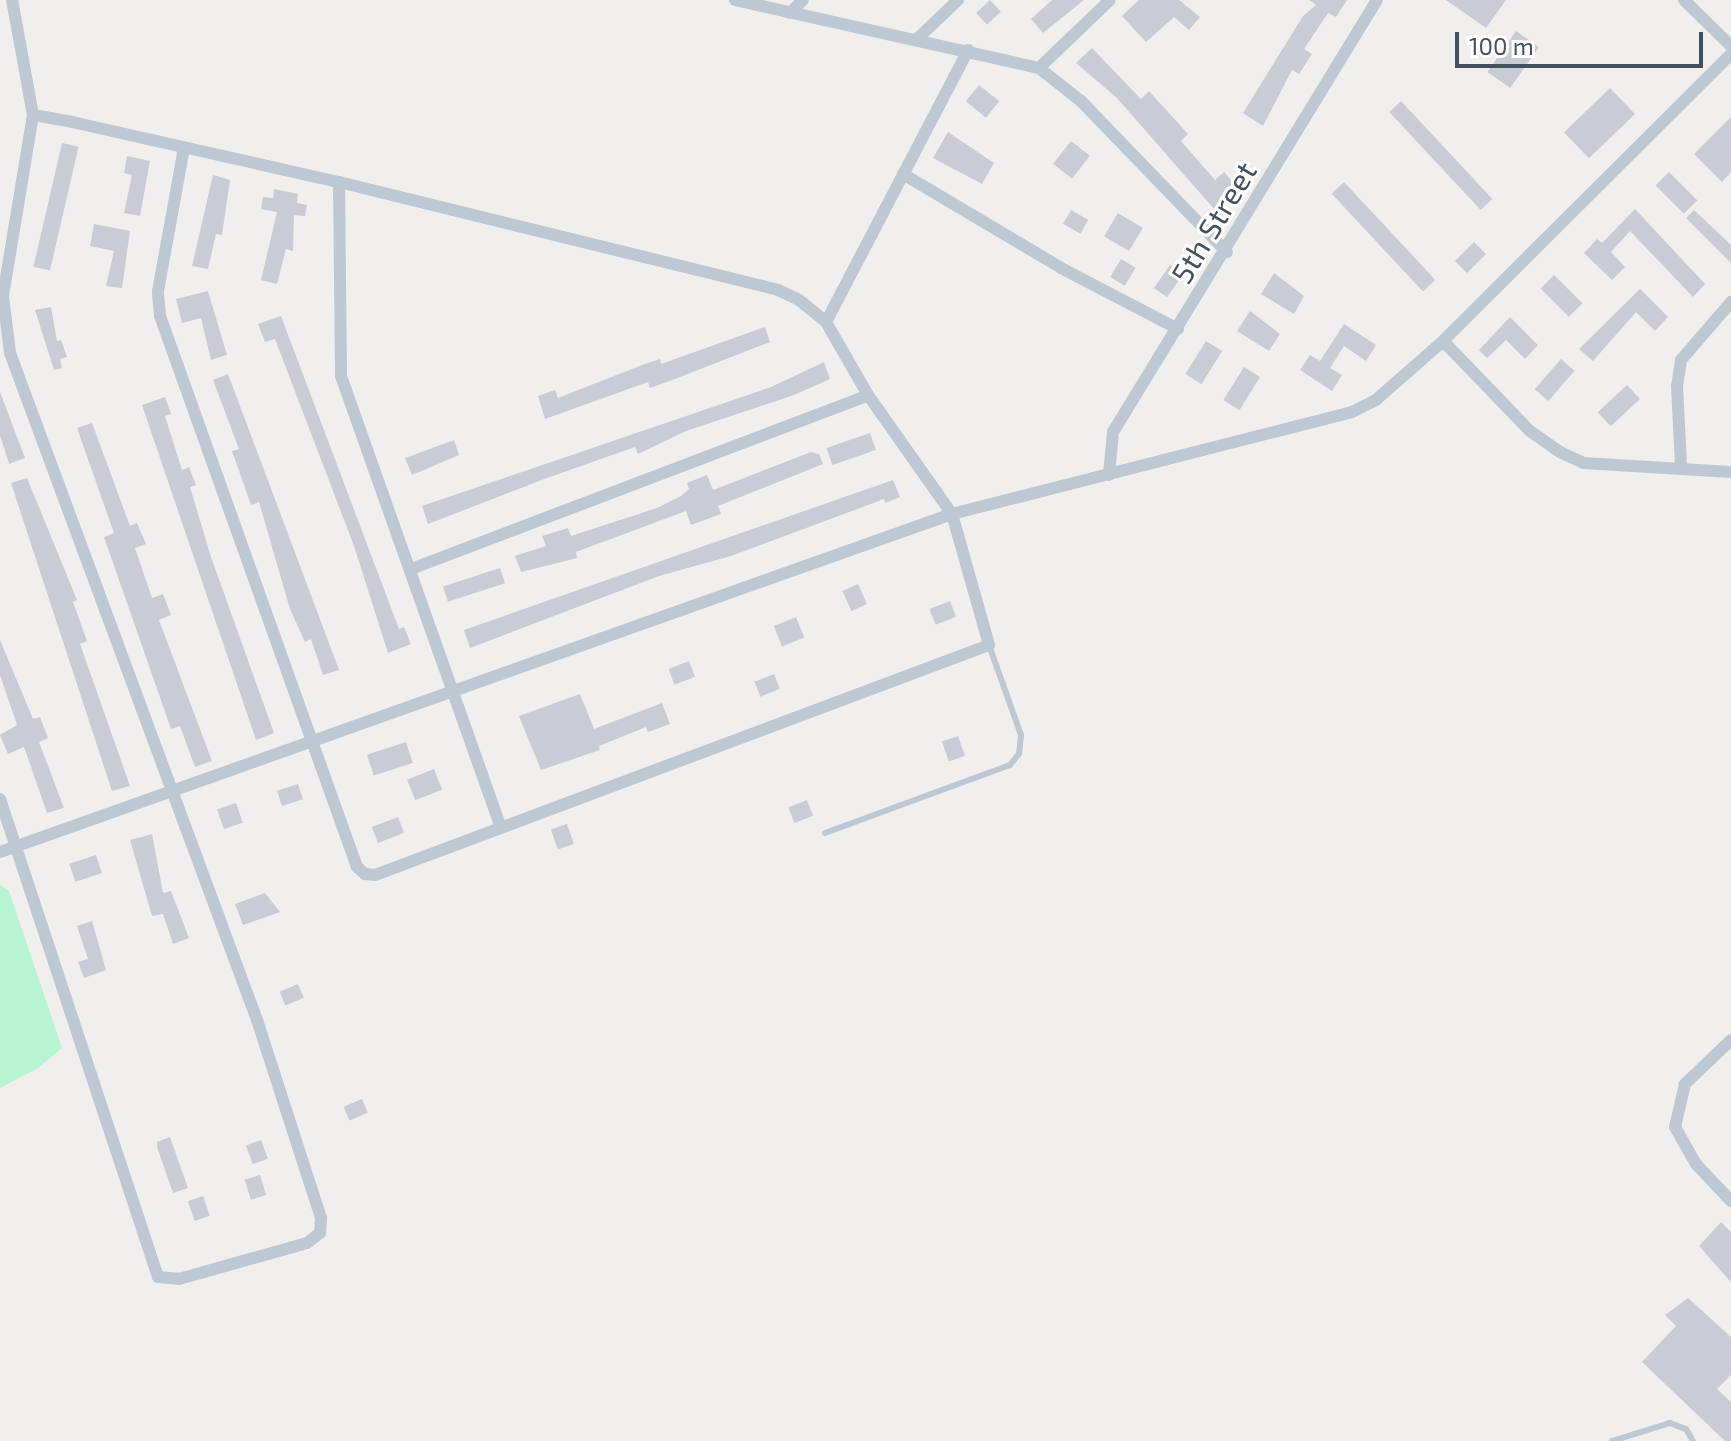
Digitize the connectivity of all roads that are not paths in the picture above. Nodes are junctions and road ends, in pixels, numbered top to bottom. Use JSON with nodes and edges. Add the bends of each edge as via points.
{"nodes":[{"id":1,"x":12,"y":0,"type":"edge"},
{"id":2,"x":735,"y":0,"type":"edge"},
{"id":3,"x":803,"y":0,"type":"edge"},
{"id":4,"x":958,"y":0,"type":"edge"},
{"id":5,"x":1110,"y":0,"type":"edge"},
{"id":6,"x":1377,"y":0,"type":"edge"},
{"id":7,"x":1684,"y":0,"type":"edge"},
{"id":8,"x":790,"y":13,"type":"junction"},
{"id":9,"x":916,"y":40,"type":"junction"},
{"id":10,"x":1731,"y":46,"type":"edge"},
{"id":11,"x":968,"y":50,"type":"junction"},
{"id":12,"x":1731,"y":54,"type":"edge"},
{"id":13,"x":1039,"y":68,"type":"junction"},
{"id":14,"x":33,"y":115,"type":"junction"},
{"id":15,"x":184,"y":148,"type":"junction"},
{"id":16,"x":903,"y":174,"type":"junction"},
{"id":17,"x":339,"y":182,"type":"junction"},
{"id":18,"x":1227,"y":252,"type":"junction"},
{"id":19,"x":1731,"y":302,"type":"edge"},
{"id":20,"x":826,"y":322,"type":"junction"},
{"id":21,"x":1178,"y":329,"type":"junction"},
{"id":22,"x":1443,"y":341,"type":"junction"},
{"id":23,"x":868,"y":395,"type":"junction"},
{"id":24,"x":1681,"y":465,"type":"junction"},
{"id":25,"x":1731,"y":472,"type":"edge"},
{"id":26,"x":1109,"y":475,"type":"junction"},
{"id":27,"x":952,"y":514,"type":"junction"},
{"id":28,"x":411,"y":569,"type":"junction"},
{"id":29,"x":989,"y":645,"type":"junction"},
{"id":30,"x":455,"y":690,"type":"junction"},
{"id":31,"x":314,"y":739,"type":"junction"},
{"id":32,"x":171,"y":793,"type":"junction"},
{"id":33,"x":0,"y":799,"type":"edge"},
{"id":34,"x":500,"y":826,"type":"junction"},
{"id":35,"x":825,"y":833,"type":"dead end"},
{"id":36,"x":16,"y":846,"type":"junction"},
{"id":37,"x":0,"y":852,"type":"edge"},
{"id":38,"x":1731,"y":1040,"type":"edge"},
{"id":39,"x":1731,"y":1201,"type":"edge"},
{"id":40,"x":1612,"y":1441,"type":"edge"},
{"id":41,"x":1693,"y":1441,"type":"edge"}],
"edges":[{"from":1,"to":14,"type":"street"},
{"from":2,"to":8,"type":"street"},
{"from":3,"to":8,"type":"street"},
{"from":4,"to":9,"type":"street"},
{"from":5,"to":13,"type":"street"},
{"from":6,"to":18,"type":"street","name":"5th Street"},
{"from":7,"to":10,"type":"street"},
{"from":8,"to":9,"type":"street"},
{"from":9,"to":11,"type":"street"},
{"from":11,"to":13,"type":"street"},
{"from":11,"to":16,"type":"street"},
{"from":12,"to":22,"type":"street"},
{"from":13,"to":18,"type":"street","via":[[1101,121]]},
{"from":14,"to":15,"type":"street"},
{"from":14,"to":32,"type":"street","via":[[3,296],[4,326]]},
{"from":15,"to":17,"type":"street"},
{"from":15,"to":31,"type":"street","via":[[157,303]]},
{"from":16,"to":20,"type":"street"},
{"from":16,"to":21,"type":"street","via":[[1061,268]]},
{"from":17,"to":20,"type":"street","via":[[778,290]]},
{"from":17,"to":28,"type":"street","via":[[341,376]]},
{"from":18,"to":21,"type":"street","name":"5th Street"},
{"from":19,"to":24,"type":"street","via":[[1681,360]]},
{"from":20,"to":23,"type":"street"},
{"from":21,"to":26,"type":"street","name":"5th Street","via":[[1113,432]]},
{"from":22,"to":24,"type":"street","via":[[1530,431],[1560,452],[1584,463]]},
{"from":22,"to":26,"type":"street","via":[[1377,399],[1352,412]]},
{"from":23,"to":27,"type":"street"},
{"from":23,"to":28,"type":"street"},
{"from":24,"to":25,"type":"street"},
{"from":26,"to":27,"type":"street"},
{"from":27,"to":29,"type":"street"},
{"from":27,"to":30,"type":"street"},
{"from":28,"to":30,"type":"street"},
{"from":29,"to":34,"type":"street"},
{"from":29,"to":35,"type":"lane","via":[[1021,735],[1019,754],[1010,765]]},
{"from":30,"to":31,"type":"street"},
{"from":30,"to":34,"type":"street"},
{"from":31,"to":32,"type":"street"},
{"from":31,"to":34,"type":"street","via":[[357,867],[365,874],[375,875]]},
{"from":32,"to":36,"type":"street"},
{"from":32,"to":36,"type":"street","via":[[257,1020],[321,1218],[320,1233],[307,1243],[179,1279],[158,1277]]},
{"from":33,"to":36,"type":"street"},
{"from":36,"to":37,"type":"street"},
{"from":38,"to":39,"type":"street","via":[[1685,1084],[1675,1127],[1696,1164]]},
{"from":40,"to":41,"type":"lane","via":[[1670,1423],[1686,1429]]}]}
